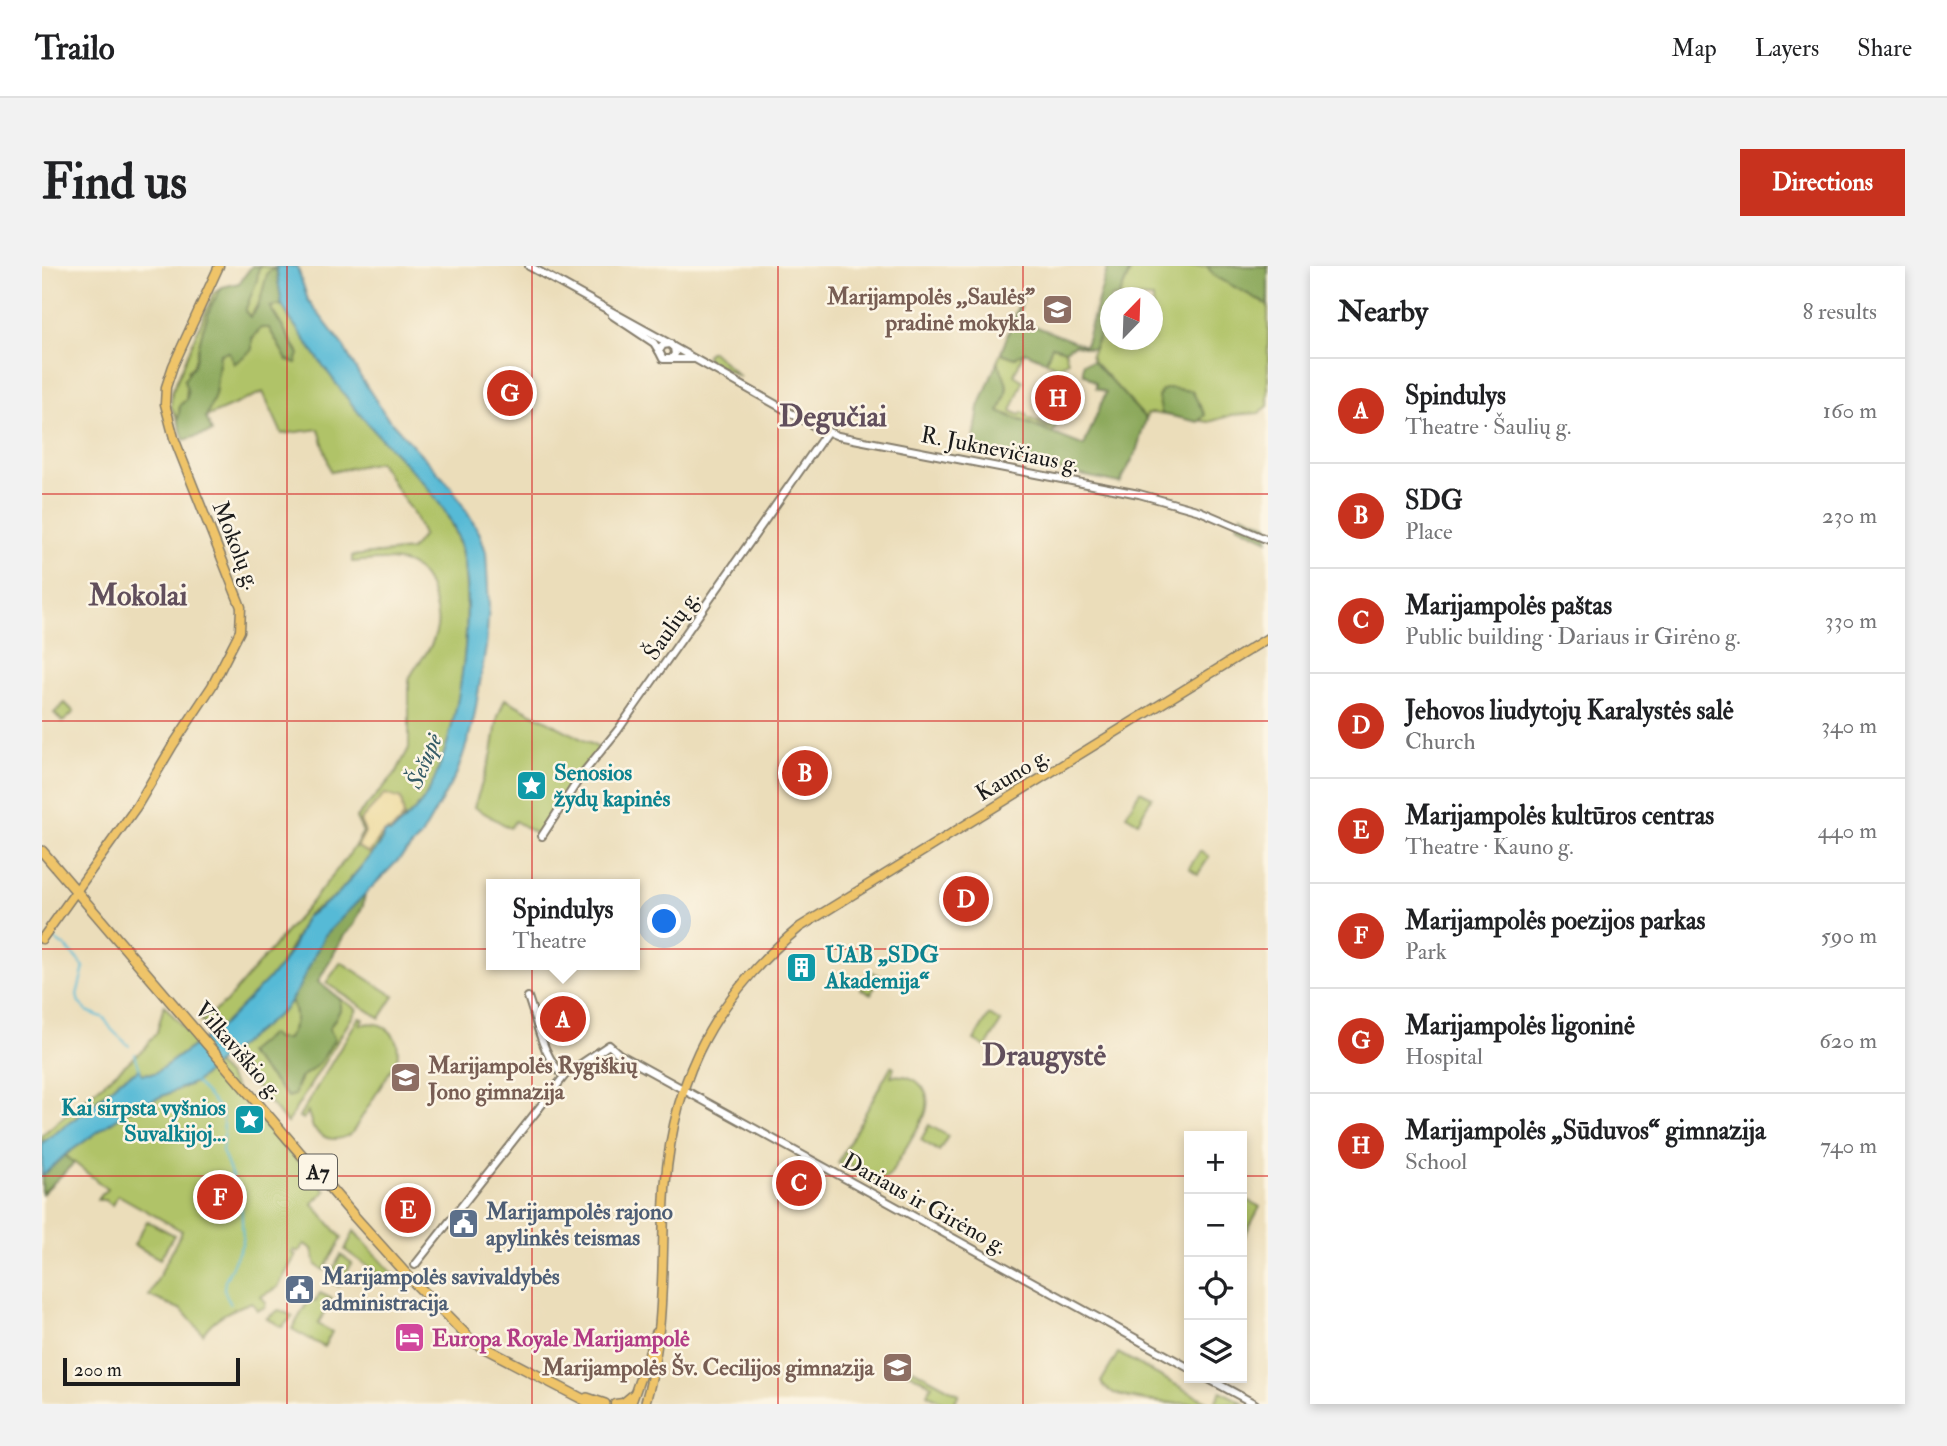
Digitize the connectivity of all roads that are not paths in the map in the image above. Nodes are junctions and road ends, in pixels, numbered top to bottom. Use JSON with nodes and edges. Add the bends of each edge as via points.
{"nodes":[{"id":1,"x":219,"y":266,"type":"edge"},
{"id":2,"x":529,"y":266,"type":"edge"},
{"id":3,"x":608,"y":311,"type":"junction"},
{"id":4,"x":671,"y":345,"type":"junction"},
{"id":5,"x":659,"y":351,"type":"junction"},
{"id":6,"x":672,"y":358,"type":"junction"},
{"id":7,"x":695,"y":360,"type":"junction"},
{"id":8,"x":827,"y":432,"type":"junction"},
{"id":9,"x":1268,"y":540,"type":"edge"},
{"id":10,"x":1268,"y":638,"type":"edge"},
{"id":11,"x":542,"y":836,"type":"dead end"},
{"id":12,"x":42,"y":851,"type":"edge"},
{"id":13,"x":76,"y":891,"type":"junction"},
{"id":14,"x":42,"y":939,"type":"edge"},
{"id":15,"x":528,"y":997,"type":"dead end"},
{"id":16,"x":564,"y":1076,"type":"junction"},
{"id":17,"x":683,"y":1089,"type":"junction"},
{"id":18,"x":415,"y":1265,"type":"dead end"},
{"id":19,"x":659,"y":1323,"type":"junction"},
{"id":20,"x":1184,"y":1365,"type":"edge"},
{"id":21,"x":1216,"y":1383,"type":"edge"},
{"id":22,"x":636,"y":1392,"type":"junction"},
{"id":23,"x":599,"y":1403,"type":"edge"},
{"id":24,"x":614,"y":1404,"type":"edge"},
{"id":25,"x":631,"y":1404,"type":"edge"},
{"id":26,"x":645,"y":1404,"type":"edge"},
{"id":27,"x":1255,"y":1404,"type":"edge"}],
"edges":[{"from":1,"to":13,"type":"main road","name":"Mokolų g.","via":[[173,366],[164,404],[241,607],[240,631],[202,703]]},
{"from":2,"to":3,"type":"street","name":"R. Juknevičiaus g."},
{"from":3,"to":4,"type":"street","name":"R. Juknevičiaus g."},
{"from":3,"to":5,"type":"street","name":"R. Juknevičiaus g."},
{"from":4,"to":5,"type":"street","via":[[663,345]]},
{"from":4,"to":6,"type":"street","via":[[675,351]]},
{"from":4,"to":7,"type":"street","name":"R. Juknevičiaus g."},
{"from":5,"to":6,"type":"street","via":[[663,359]]},
{"from":6,"to":7,"type":"street","name":"R. Juknevičiaus g."},
{"from":7,"to":8,"type":"street","name":"R. Juknevičiaus g."},
{"from":8,"to":9,"type":"street","name":"R. Juknevičiaus g.","via":[[1139,494],[1211,515]]},
{"from":8,"to":11,"type":"street","name":"Šaulių g."},
{"from":10,"to":17,"type":"main road","name":"Kauno g.","via":[[800,927],[719,1015]]},
{"from":12,"to":13,"type":"highway","name":"Vilkaviškio g.","number":"A7"},
{"from":13,"to":14,"type":"main road","name":"Mokolų g."},
{"from":13,"to":23,"type":"highway","name":"Vilkaviškio g.","number":"A7","via":[[407,1275],[473,1342]]},
{"from":15,"to":16,"type":"street","via":[[556,1068]]},
{"from":16,"to":17,"type":"street","name":"Dariaus ir Girėno g.","via":[[609,1045]]},
{"from":16,"to":18,"type":"street"},
{"from":17,"to":19,"type":"main road","name":"Kauno g.","via":[[671,1130],[665,1180]]},
{"from":17,"to":20,"type":"street","name":"Dariaus ir Girėno g."},
{"from":19,"to":22,"type":"main road"},
{"from":19,"to":26,"type":"main road","via":[[656,1362]]},
{"from":21,"to":27,"type":"street"},
{"from":22,"to":24,"type":"main road"},
{"from":22,"to":25,"type":"main road"},
{"from":23,"to":24,"type":"main road"}]}
